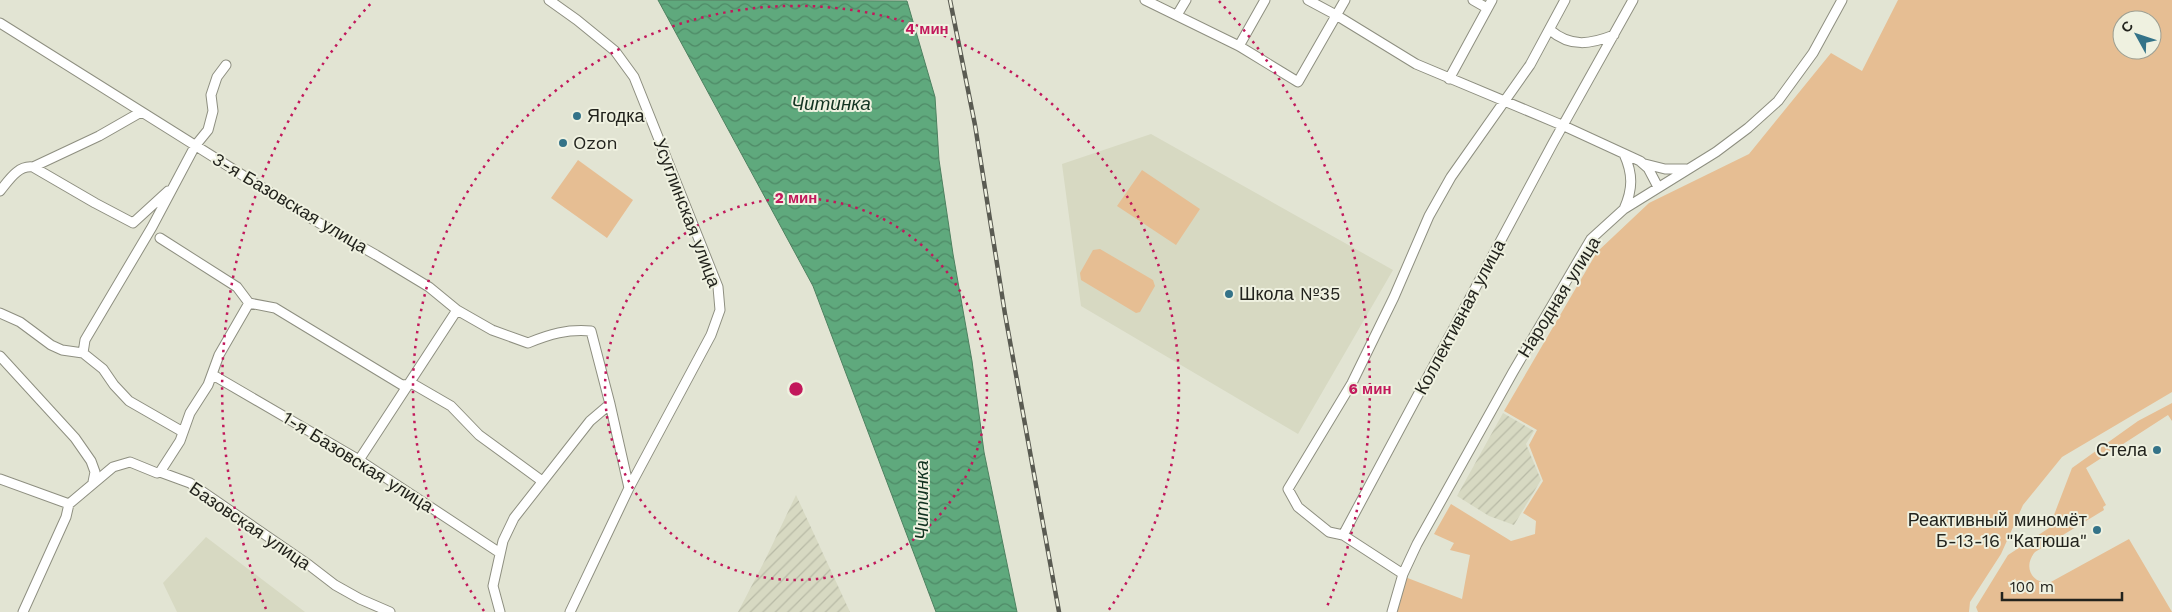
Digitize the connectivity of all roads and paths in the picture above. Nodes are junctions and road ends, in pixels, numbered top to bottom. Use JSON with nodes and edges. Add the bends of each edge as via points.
{"nodes":[{"id":1,"x":549,"y":0,"type":"edge"},
{"id":2,"x":1145,"y":0,"type":"edge"},
{"id":3,"x":1186,"y":0,"type":"edge"},
{"id":4,"x":1265,"y":0,"type":"edge"},
{"id":5,"x":1308,"y":0,"type":"edge"},
{"id":6,"x":1345,"y":0,"type":"edge"},
{"id":7,"x":1473,"y":0,"type":"edge"},
{"id":8,"x":1565,"y":0,"type":"edge"},
{"id":9,"x":1633,"y":0,"type":"edge"},
{"id":10,"x":1842,"y":0,"type":"edge"},
{"id":11,"x":1490,"y":4,"type":"edge"},
{"id":12,"x":1176,"y":15,"type":"junction"},
{"id":13,"x":1336,"y":15,"type":"junction"},
{"id":14,"x":0,"y":23,"type":"edge"},
{"id":15,"x":1550,"y":30,"type":"junction"},
{"id":16,"x":1614,"y":35,"type":"junction"},
{"id":17,"x":1239,"y":46,"type":"junction"},
{"id":18,"x":226,"y":65,"type":"dead end"},
{"id":19,"x":1449,"y":79,"type":"junction"},
{"id":20,"x":1503,"y":100,"type":"junction"},
{"id":21,"x":141,"y":112,"type":"junction"},
{"id":22,"x":1564,"y":126,"type":"junction"},
{"id":23,"x":195,"y":146,"type":"junction"},
{"id":24,"x":1624,"y":154,"type":"junction"},
{"id":25,"x":1640,"y":161,"type":"junction"},
{"id":26,"x":33,"y":167,"type":"junction"},
{"id":27,"x":1691,"y":168,"type":"junction"},
{"id":28,"x":1658,"y":187,"type":"junction"},
{"id":29,"x":172,"y":188,"type":"junction"},
{"id":30,"x":0,"y":191,"type":"edge"},
{"id":31,"x":1624,"y":208,"type":"junction"},
{"id":32,"x":160,"y":238,"type":"dead end"},
{"id":33,"x":248,"y":303,"type":"junction"},
{"id":34,"x":457,"y":310,"type":"junction"},
{"id":35,"x":0,"y":313,"type":"edge"},
{"id":36,"x":83,"y":354,"type":"junction"},
{"id":37,"x":0,"y":356,"type":"edge"},
{"id":38,"x":213,"y":375,"type":"junction"},
{"id":39,"x":408,"y":384,"type":"junction"},
{"id":40,"x":610,"y":404,"type":"junction"},
{"id":41,"x":183,"y":432,"type":"junction"},
{"id":42,"x":359,"y":460,"type":"junction"},
{"id":43,"x":159,"y":473,"type":"junction"},
{"id":44,"x":0,"y":478,"type":"edge"},
{"id":45,"x":542,"y":481,"type":"junction"},
{"id":46,"x":93,"y":482,"type":"junction"},
{"id":47,"x":629,"y":488,"type":"junction"},
{"id":48,"x":68,"y":504,"type":"junction"},
{"id":49,"x":1343,"y":535,"type":"junction"},
{"id":50,"x":500,"y":553,"type":"junction"},
{"id":51,"x":1402,"y":574,"type":"junction"},
{"id":52,"x":23,"y":612,"type":"edge"},
{"id":53,"x":390,"y":612,"type":"edge"},
{"id":54,"x":500,"y":612,"type":"edge"},
{"id":55,"x":570,"y":612,"type":"edge"},
{"id":56,"x":1392,"y":612,"type":"edge"}],
"edges":[{"from":1,"to":47,"type":"street","name":"Усуглинская улица","via":[[614,51],[634,77],[718,287],[720,310],[711,335]]},
{"from":2,"to":12,"type":"street"},
{"from":3,"to":12,"type":"street"},
{"from":4,"to":17,"type":"street"},
{"from":5,"to":13,"type":"street"},
{"from":6,"to":13,"type":"street"},
{"from":7,"to":11,"type":"street"},
{"from":8,"to":15,"type":"street"},
{"from":9,"to":16,"type":"street","name":"Коллективная улица"},
{"from":10,"to":27,"type":"street","name":"Народная улица","via":[[1813,53],[1778,101],[1748,128]]},
{"from":11,"to":19,"type":"street"},
{"from":12,"to":17,"type":"street"},
{"from":13,"to":17,"type":"street","via":[[1298,82]]},
{"from":13,"to":19,"type":"street","via":[[1416,64]]},
{"from":14,"to":21,"type":"street","name":"3-я Базовская улица"},
{"from":15,"to":16,"type":"street","via":[[1568,40],[1586,44]]},
{"from":15,"to":20,"type":"street","via":[[1530,65]]},
{"from":16,"to":22,"type":"street","name":"Коллективная улица"},
{"from":18,"to":23,"type":"street","via":[[217,77],[211,95],[213,111],[208,130]]},
{"from":19,"to":20,"type":"street"},
{"from":20,"to":22,"type":"street"},
{"from":20,"to":49,"type":"street","via":[[1433,208],[1352,383],[1288,489],[1298,507],[1329,532]]},
{"from":21,"to":23,"type":"street","name":"3-я Базовская улица"},
{"from":21,"to":26,"type":"street"},
{"from":22,"to":24,"type":"street"},
{"from":22,"to":49,"type":"street","name":"Коллективная улица"},
{"from":23,"to":29,"type":"street"},
{"from":23,"to":34,"type":"street","name":"3-я Базовская улица","via":[[391,264]]},
{"from":24,"to":25,"type":"street"},
{"from":24,"to":31,"type":"street","via":[[1632,181]]},
{"from":25,"to":27,"type":"street","via":[[1665,169]]},
{"from":25,"to":28,"type":"street","via":[[1648,168]]},
{"from":26,"to":29,"type":"street","via":[[95,204],[133,222]]},
{"from":26,"to":30,"type":"street","via":[[20,169]]},
{"from":27,"to":28,"type":"street","name":"Народная улица"},
{"from":28,"to":31,"type":"street","name":"Народная улица"},
{"from":29,"to":36,"type":"street","via":[[152,228],[85,340]]},
{"from":31,"to":51,"type":"street","name":"Народная улица","via":[[1591,240],[1513,372]]},
{"from":32,"to":33,"type":"street","via":[[237,286]]},
{"from":33,"to":38,"type":"street","via":[[219,355]]},
{"from":33,"to":39,"type":"street","via":[[275,308],[402,385]]},
{"from":34,"to":39,"type":"street"},
{"from":34,"to":40,"type":"street","name":"3-я Базовская улица","via":[[492,330],[528,343],[562,331],[591,331]]},
{"from":35,"to":36,"type":"street","via":[[51,345]]},
{"from":36,"to":41,"type":"street","via":[[103,369],[128,401]]},
{"from":37,"to":46,"type":"street","via":[[92,461]]},
{"from":38,"to":41,"type":"street","via":[[190,413]]},
{"from":38,"to":42,"type":"street","name":"1-я Базовская улица"},
{"from":39,"to":42,"type":"street"},
{"from":39,"to":45,"type":"street","via":[[451,406],[479,435]]},
{"from":40,"to":45,"type":"street","via":[[590,421]]},
{"from":40,"to":47,"type":"street"},
{"from":41,"to":43,"type":"street"},
{"from":42,"to":50,"type":"street","name":"1-я Базовская улица"},
{"from":43,"to":46,"type":"street","name":"Базовская улица","via":[[130,462],[114,467]]},
{"from":43,"to":53,"type":"street","name":"Базовская улица","via":[[190,483],[335,585]]},
{"from":44,"to":48,"type":"street"},
{"from":45,"to":50,"type":"street","via":[[514,518]]},
{"from":46,"to":48,"type":"street","name":"Базовская улица"},
{"from":47,"to":55,"type":"street","name":"Усуглинская улица"},
{"from":48,"to":52,"type":"street","via":[[66,517]]},
{"from":49,"to":51,"type":"street"},
{"from":50,"to":54,"type":"street","via":[[493,586]]},
{"from":51,"to":56,"type":"street","name":"Народная улица"}]}
